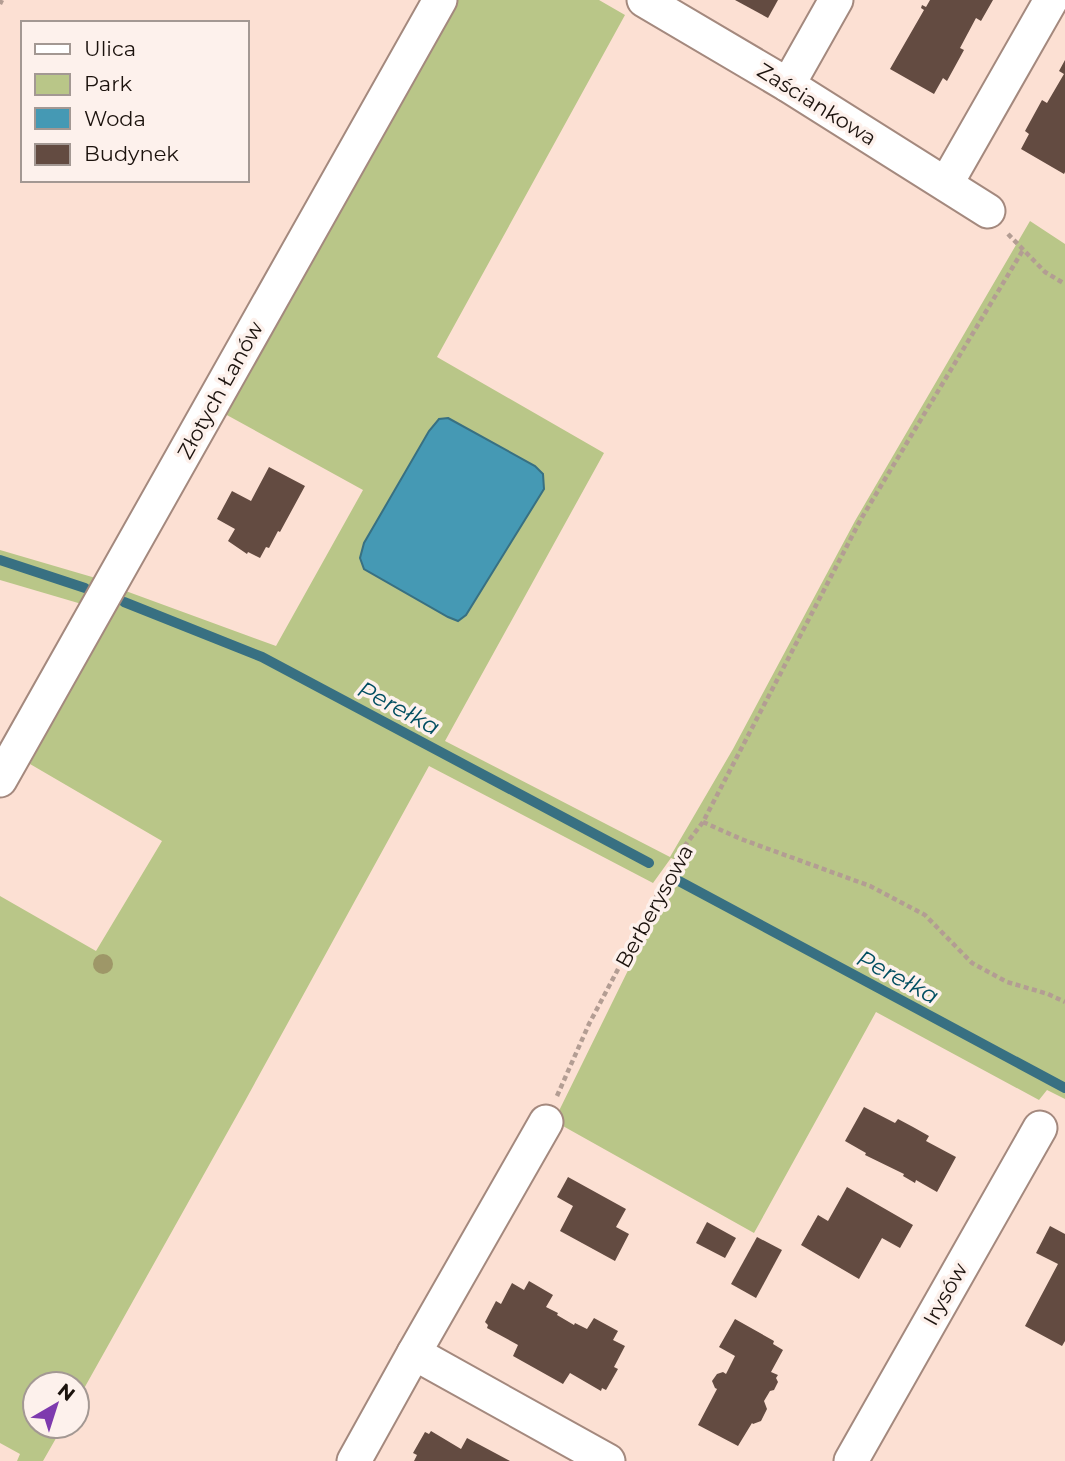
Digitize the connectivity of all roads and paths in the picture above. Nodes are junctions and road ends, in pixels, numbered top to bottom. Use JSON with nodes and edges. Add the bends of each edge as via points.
{"nodes":[{"id":1,"x":440,"y":0,"type":"edge"},
{"id":2,"x":644,"y":0,"type":"edge"},
{"id":3,"x":836,"y":0,"type":"edge"},
{"id":4,"x":1051,"y":0,"type":"edge"},
{"id":5,"x":788,"y":85,"type":"junction"},
{"id":6,"x":946,"y":184,"type":"junction"},
{"id":7,"x":988,"y":211,"type":"dead end"},
{"id":8,"x":1065,"y":284,"type":"edge"},
{"id":9,"x":0,"y":780,"type":"edge"},
{"id":10,"x":703,"y":822,"type":"junction"},
{"id":11,"x":1065,"y":1002,"type":"edge"},
{"id":12,"x":546,"y":1122,"type":"joint"},
{"id":13,"x":1040,"y":1128,"type":"dead end"},
{"id":14,"x":414,"y":1353,"type":"junction"},
{"id":15,"x":354,"y":1461,"type":"edge"},
{"id":16,"x":608,"y":1461,"type":"edge"},
{"id":17,"x":851,"y":1461,"type":"edge"}],
"edges":[{"from":1,"to":9,"type":"street","name":"Złotych Łanów"},
{"from":2,"to":5,"type":"street","name":"Zaściankowa"},
{"from":3,"to":5,"type":"street"},
{"from":4,"to":6,"type":"street"},
{"from":5,"to":6,"type":"street","name":"Zaściankowa"},
{"from":6,"to":7,"type":"street","name":"Zaściankowa"},
{"from":8,"to":10,"type":"path","via":[[1023,250],[861,519]]},
{"from":10,"to":11,"type":"path","name":"Berberysowa","via":[[870,886],[925,915],[972,963],[1007,982]]},
{"from":10,"to":12,"type":"path","name":"Berberysowa","via":[[680,852],[596,1012]]},
{"from":12,"to":14,"type":"street"},
{"from":13,"to":17,"type":"street","name":"Irysów"},
{"from":14,"to":15,"type":"street"},
{"from":14,"to":16,"type":"street"}]}
